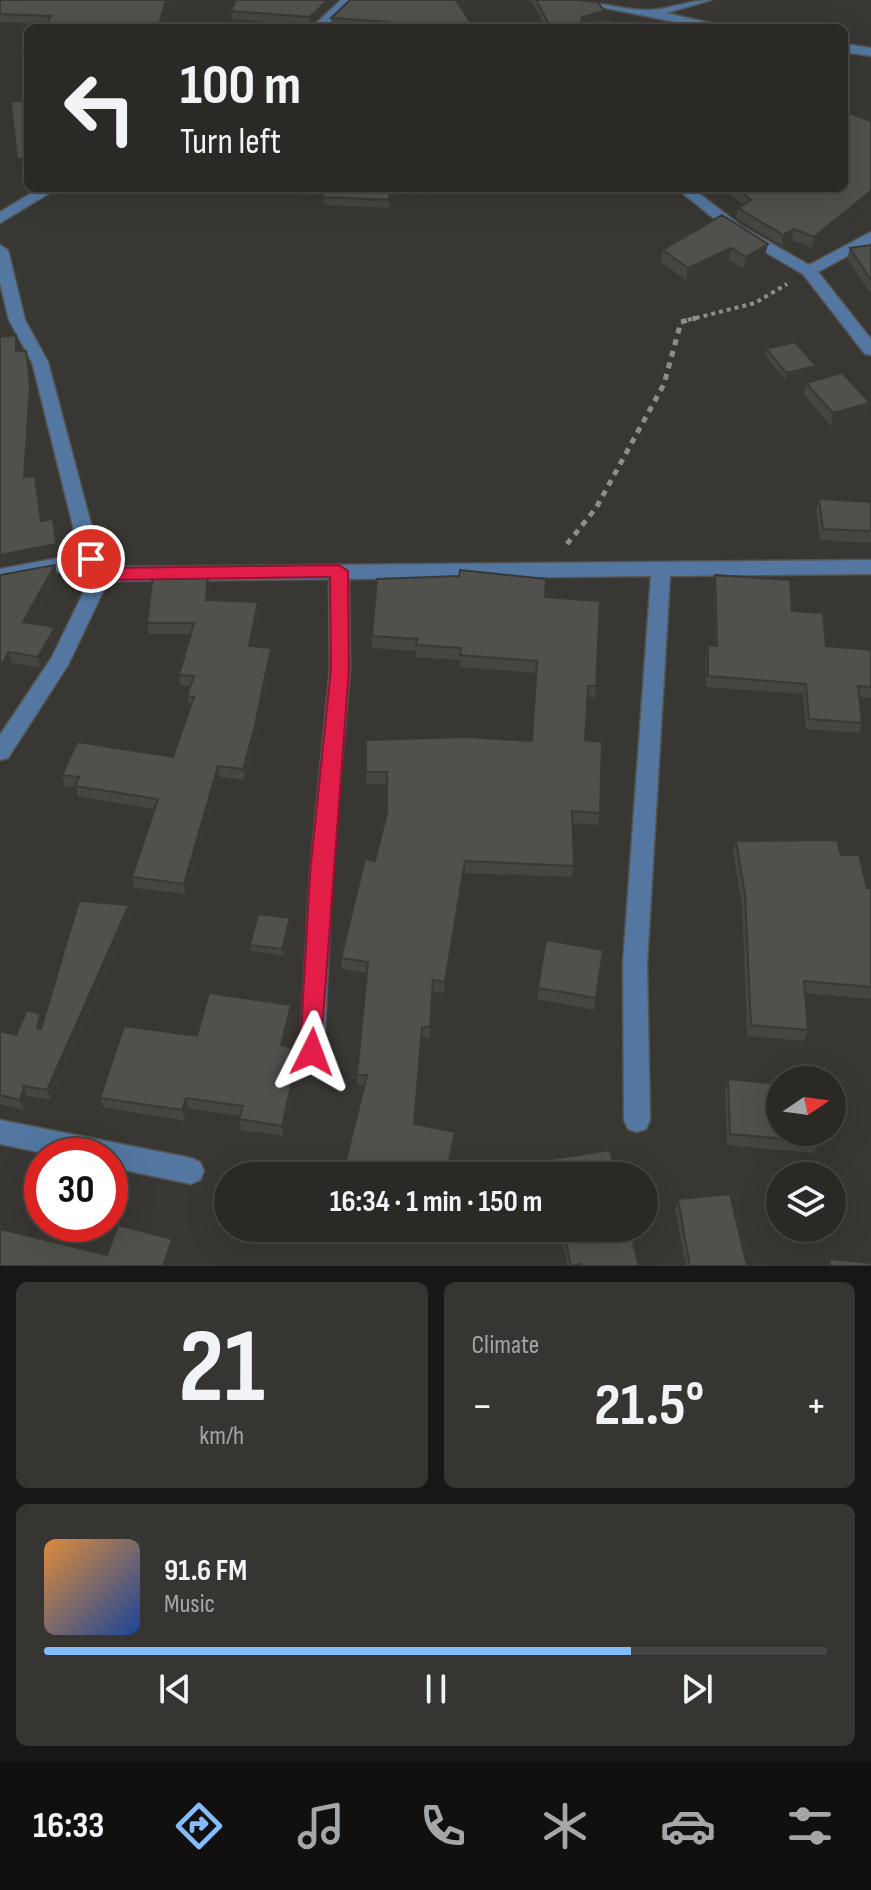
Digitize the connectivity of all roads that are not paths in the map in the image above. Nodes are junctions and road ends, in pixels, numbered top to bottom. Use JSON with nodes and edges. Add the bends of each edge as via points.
{"nodes":[{"id":1,"x":349,"y":0,"type":"edge"},
{"id":2,"x":572,"y":0,"type":"edge"},
{"id":3,"x":705,"y":0,"type":"edge"},
{"id":4,"x":643,"y":14,"type":"junction"},
{"id":5,"x":615,"y":21,"type":"edge"},
{"id":6,"x":322,"y":24,"type":"edge"},
{"id":7,"x":702,"y":24,"type":"edge"},
{"id":8,"x":848,"y":49,"type":"edge"},
{"id":9,"x":871,"y":52,"type":"edge"},
{"id":10,"x":44,"y":192,"type":"edge"},
{"id":11,"x":688,"y":192,"type":"edge"},
{"id":12,"x":0,"y":218,"type":"edge"},
{"id":13,"x":871,"y":237,"type":"edge"},
{"id":14,"x":0,"y":250,"type":"edge"},
{"id":15,"x":809,"y":271,"type":"junction"},
{"id":16,"x":871,"y":350,"type":"edge"},
{"id":17,"x":97,"y":567,"type":"junction"},
{"id":18,"x":661,"y":567,"type":"junction"},
{"id":19,"x":871,"y":567,"type":"edge"},
{"id":20,"x":339,"y":571,"type":"junction"},
{"id":21,"x":0,"y":576,"type":"edge"},
{"id":22,"x":0,"y":752,"type":"edge"},
{"id":23,"x":312,"y":1052,"type":"dead end"},
{"id":24,"x":637,"y":1120,"type":"dead end"},
{"id":25,"x":0,"y":1132,"type":"edge"},
{"id":26,"x":191,"y":1171,"type":"dead end"}],
"edges":[{"from":1,"to":6,"type":"street"},
{"from":2,"to":4,"type":"street"},
{"from":3,"to":4,"type":"street"},
{"from":4,"to":5,"type":"street"},
{"from":4,"to":7,"type":"street"},
{"from":8,"to":9,"type":"street"},
{"from":10,"to":12,"type":"street"},
{"from":11,"to":15,"type":"street","via":[[736,229]]},
{"from":13,"to":15,"type":"street"},
{"from":14,"to":17,"type":"street","via":[[17,320],[40,362]]},
{"from":15,"to":16,"type":"street"},
{"from":17,"to":20,"type":"street"},
{"from":17,"to":21,"type":"street"},
{"from":17,"to":22,"type":"street","via":[[61,660]]},
{"from":18,"to":19,"type":"street"},
{"from":18,"to":20,"type":"street"},
{"from":18,"to":24,"type":"street","via":[[635,963]]},
{"from":20,"to":23,"type":"street","via":[[340,669],[321,873]]},
{"from":25,"to":26,"type":"street"}]}
